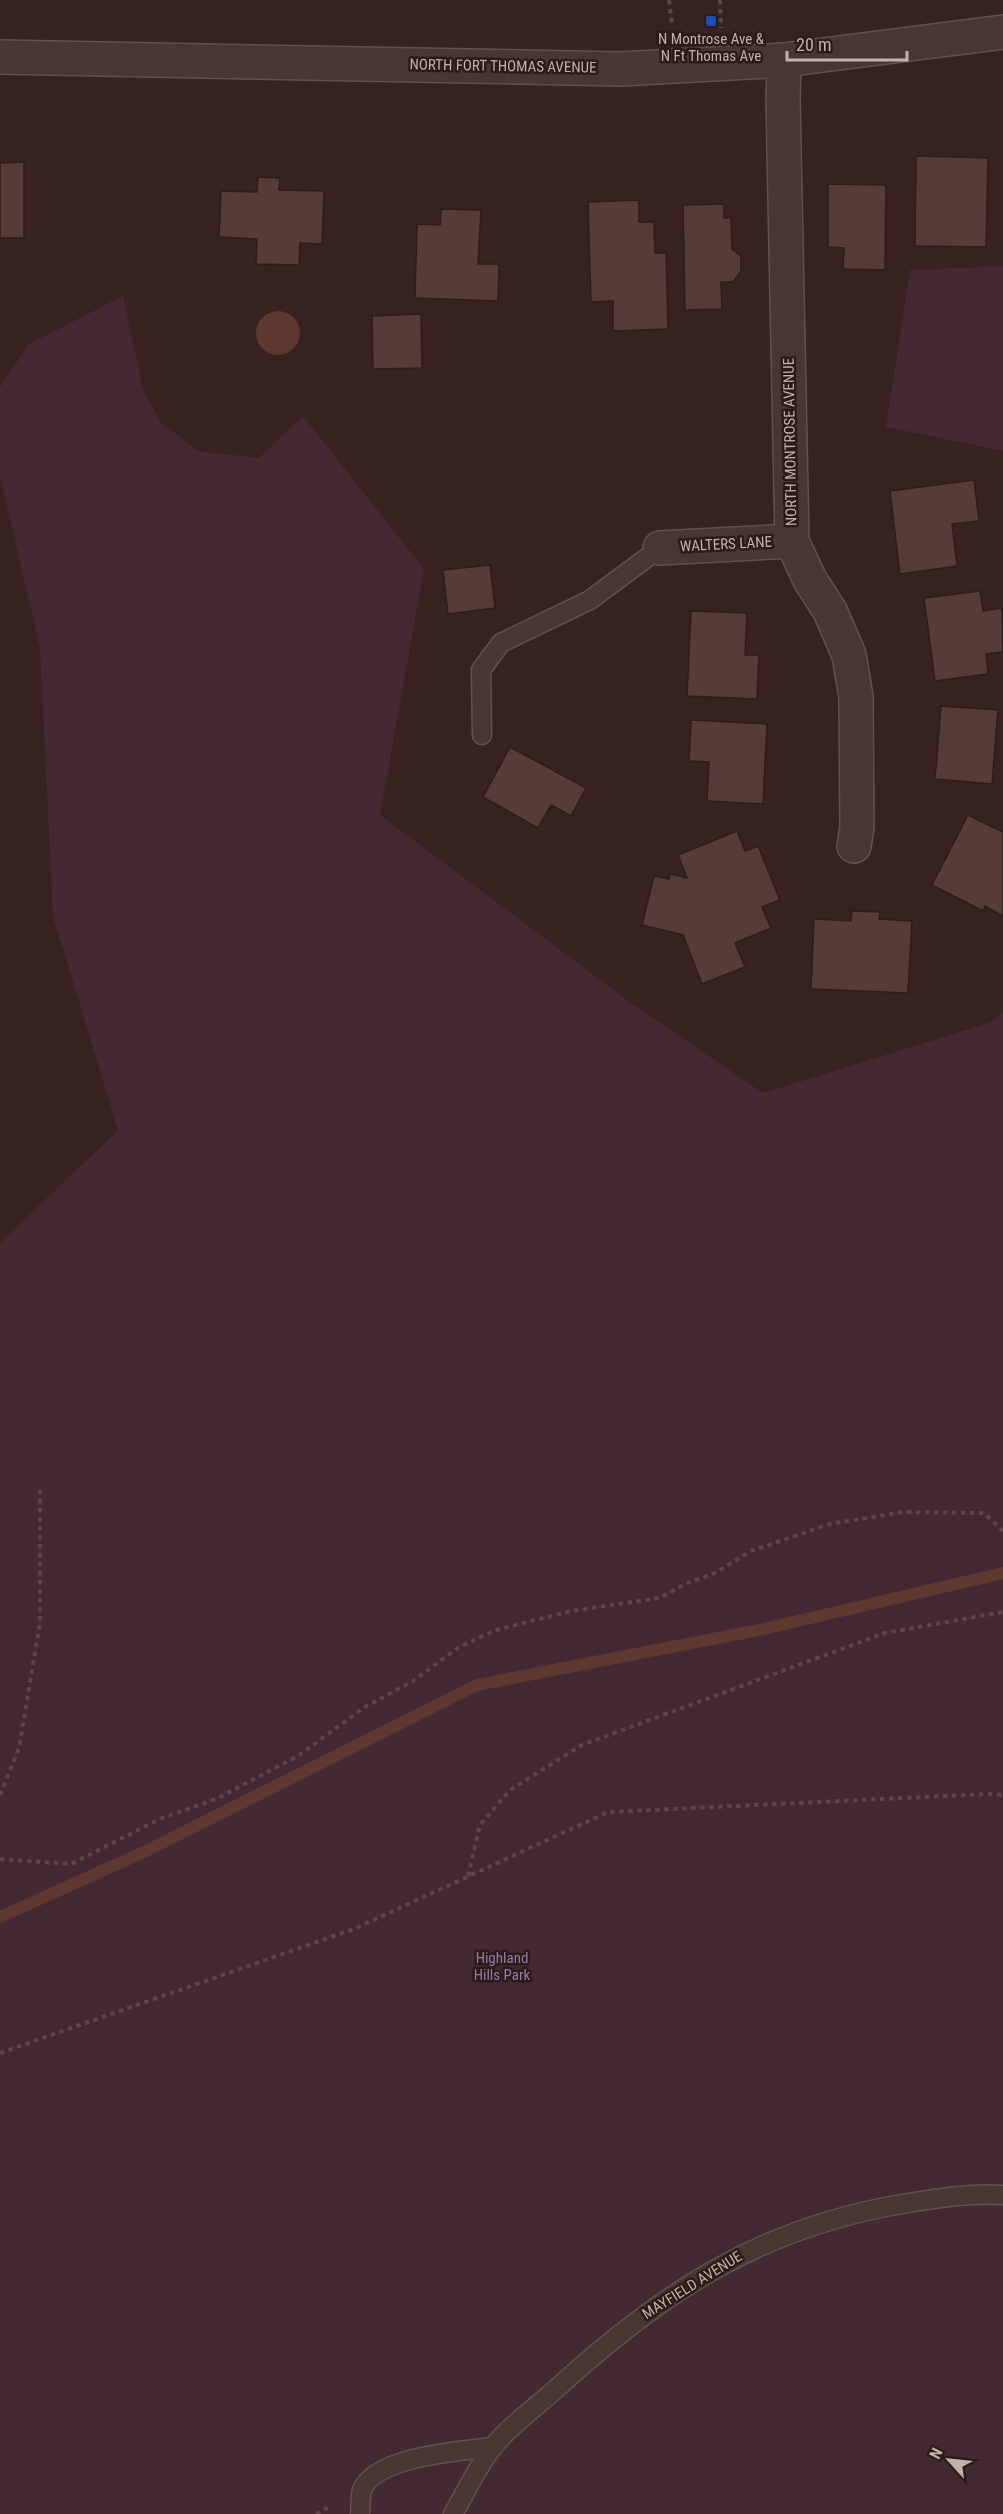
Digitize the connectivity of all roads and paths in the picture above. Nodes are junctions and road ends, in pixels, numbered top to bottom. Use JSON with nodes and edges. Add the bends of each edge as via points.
{"nodes":[{"id":1,"x":669,"y":0,"type":"edge"},
{"id":2,"x":672,"y":24,"type":"dead end"},
{"id":3,"x":1003,"y":32,"type":"edge"},
{"id":4,"x":0,"y":57,"type":"edge"},
{"id":5,"x":784,"y":60,"type":"junction"},
{"id":6,"x":792,"y":541,"type":"junction"},
{"id":7,"x":660,"y":548,"type":"joint"},
{"id":8,"x":482,"y":735,"type":"dead end"},
{"id":9,"x":854,"y":846,"type":"dead end"},
{"id":10,"x":40,"y":1490,"type":"dead end"},
{"id":11,"x":1003,"y":1531,"type":"edge"},
{"id":12,"x":1003,"y":1612,"type":"edge"},
{"id":13,"x":0,"y":1795,"type":"edge"},
{"id":14,"x":1003,"y":1795,"type":"edge"},
{"id":15,"x":0,"y":1859,"type":"edge"},
{"id":16,"x":468,"y":1876,"type":"junction"},
{"id":17,"x":0,"y":2053,"type":"edge"},
{"id":18,"x":1003,"y":2195,"type":"edge"},
{"id":19,"x":493,"y":2447,"type":"junction"},
{"id":20,"x":360,"y":2514,"type":"edge"},
{"id":21,"x":453,"y":2514,"type":"edge"}],
"edges":[{"from":1,"to":2,"type":"path"},
{"from":3,"to":5,"type":"street","name":"NORTH FORT THOMAS AVENUE"},
{"from":4,"to":5,"type":"street","name":"NORTH FORT THOMAS AVENUE","via":[[621,69]]},
{"from":5,"to":6,"type":"street","name":"NORTH MONTROSE AVENUE"},
{"from":6,"to":7,"type":"street","name":"WALTERS LANE"},
{"from":6,"to":9,"type":"street","name":"NORTH MONTROSE AVENUE","via":[[849,655],[856,698]]},
{"from":7,"to":8,"type":"lane","via":[[590,600],[501,643],[481,669]]},
{"from":10,"to":13,"type":"path","via":[[40,1623],[19,1748]]},
{"from":11,"to":15,"type":"path","via":[[984,1513],[903,1512],[830,1524],[751,1551],[715,1573],[660,1598],[572,1611],[496,1630],[459,1647],[413,1681],[365,1707],[298,1756],[216,1799],[160,1819],[71,1864]]},
{"from":12,"to":16,"type":"path","via":[[885,1633],[582,1745],[510,1790],[480,1825]]},
{"from":14,"to":16,"type":"path","via":[[608,1812]]},
{"from":16,"to":17,"type":"path","via":[[354,1929]]},
{"from":18,"to":19,"type":"lane","name":"MAYFIELD AVENUE","via":[[952,2196],[880,2207],[818,2223],[759,2245],[711,2270],[635,2321]]},
{"from":19,"to":20,"type":"lane","via":[[439,2454],[374,2474],[362,2490]]},
{"from":19,"to":21,"type":"lane","name":"MAYFIELD AVENUE"}]}
